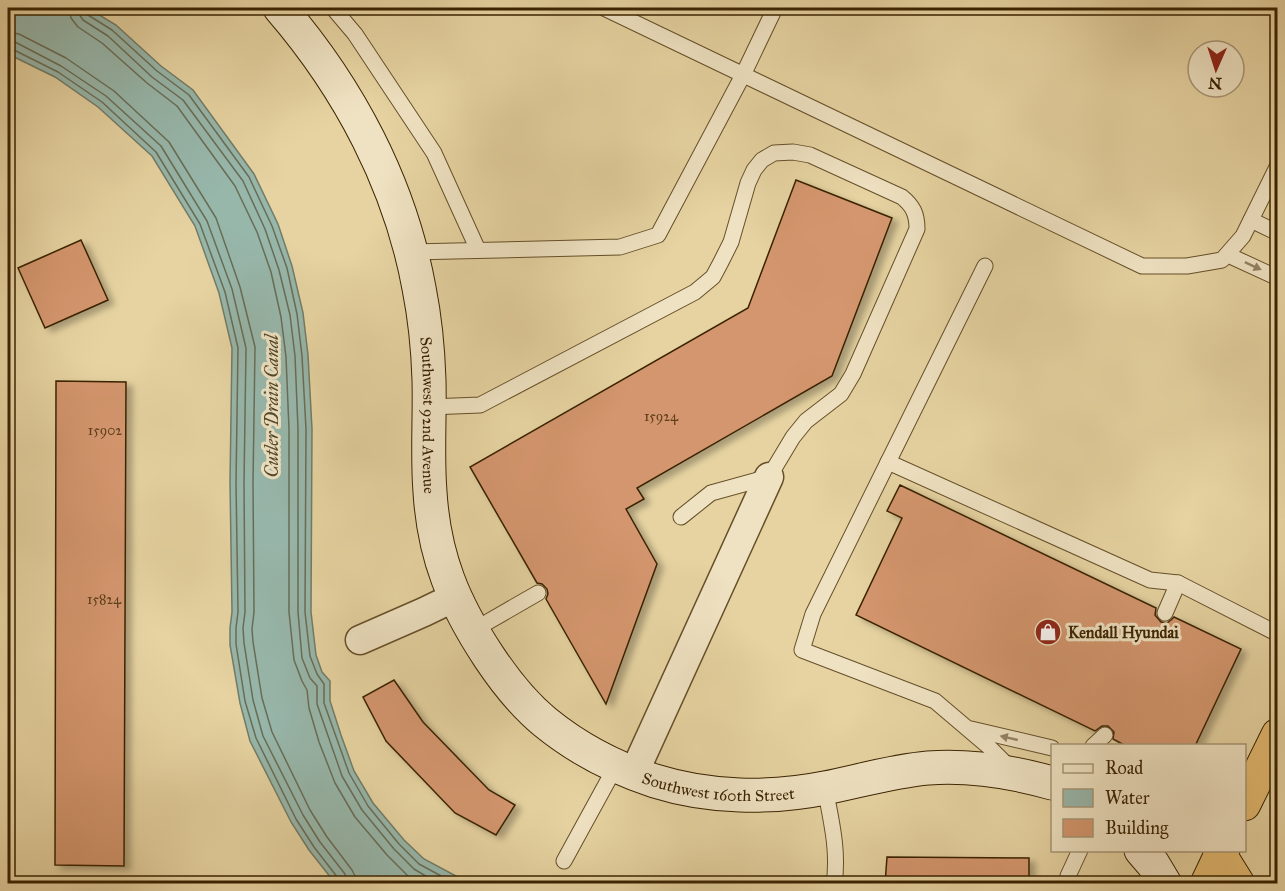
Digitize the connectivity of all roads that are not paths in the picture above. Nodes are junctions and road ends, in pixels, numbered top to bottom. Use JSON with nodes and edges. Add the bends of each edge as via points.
{"nodes":[{"id":1,"x":280,"y":8,"type":"edge"},
{"id":2,"x":333,"y":8,"type":"edge"},
{"id":3,"x":604,"y":8,"type":"edge"},
{"id":4,"x":775,"y":8,"type":"edge"},
{"id":5,"x":743,"y":75,"type":"junction"},
{"id":6,"x":1278,"y":165,"type":"edge"},
{"id":7,"x":1251,"y":220,"type":"junction"},
{"id":8,"x":1278,"y":233,"type":"edge"},
{"id":9,"x":478,"y":250,"type":"junction"},
{"id":10,"x":411,"y":252,"type":"junction"},
{"id":11,"x":1228,"y":255,"type":"junction"},
{"id":12,"x":985,"y":266,"type":"dead end"},
{"id":13,"x":1278,"y":278,"type":"edge"},
{"id":14,"x":429,"y":407,"type":"junction"},
{"id":15,"x":888,"y":462,"type":"junction"},
{"id":16,"x":769,"y":477,"type":"junction"},
{"id":17,"x":681,"y":517,"type":"dead end"},
{"id":18,"x":1178,"y":583,"type":"junction"},
{"id":19,"x":537,"y":593,"type":"dead end"},
{"id":20,"x":455,"y":597,"type":"junction"},
{"id":21,"x":1165,"y":613,"type":"dead end"},
{"id":22,"x":472,"y":631,"type":"junction"},
{"id":23,"x":1278,"y":634,"type":"edge"},
{"id":24,"x":360,"y":640,"type":"dead end"},
{"id":25,"x":965,"y":728,"type":"junction"},
{"id":26,"x":1278,"y":735,"type":"edge"},
{"id":27,"x":1051,"y":748,"type":"edge"},
{"id":28,"x":625,"y":770,"type":"junction"},
{"id":29,"x":1018,"y":775,"type":"junction"},
{"id":30,"x":1051,"y":783,"type":"edge"},
{"id":31,"x":825,"y":788,"type":"junction"},
{"id":32,"x":1246,"y":802,"type":"edge"},
{"id":33,"x":1079,"y":852,"type":"edge"},
{"id":34,"x":1143,"y":852,"type":"edge"},
{"id":35,"x":1216,"y":860,"type":"edge"},
{"id":36,"x":564,"y":861,"type":"dead end"},
{"id":37,"x":834,"y":884,"type":"edge"},
{"id":38,"x":1067,"y":884,"type":"edge"},
{"id":39,"x":1165,"y":884,"type":"edge"},
{"id":40,"x":1238,"y":884,"type":"edge"}],
"edges":[{"from":1,"to":10,"type":"street","name":"Southwest 92nd Avenue","via":[[328,68],[349,102],[385,176]]},
{"from":2,"to":9,"type":"lane","via":[[355,34],[434,153]]},
{"from":3,"to":5,"type":"lane"},
{"from":4,"to":5,"type":"lane"},
{"from":5,"to":9,"type":"lane","via":[[658,235],[620,247]]},
{"from":5,"to":11,"type":"lane","via":[[1142,266],[1187,266],[1222,260]]},
{"from":6,"to":7,"type":"lane"},
{"from":7,"to":8,"type":"lane"},
{"from":7,"to":11,"type":"lane"},
{"from":9,"to":10,"type":"lane"},
{"from":10,"to":14,"type":"street","name":"Southwest 92nd Avenue","via":[[425,321]]},
{"from":11,"to":13,"type":"lane","one_way":true},
{"from":12,"to":15,"type":"lane"},
{"from":14,"to":16,"type":"lane","via":[[480,405],[694,292],[713,277],[721,262],[748,183],[762,160],[774,153],[810,155],[902,197],[911,205],[917,229],[854,374],[840,394],[806,421]]},
{"from":14,"to":20,"type":"street","name":"Southwest 92nd Avenue","via":[[433,524],[443,568]]},
{"from":15,"to":18,"type":"lane","via":[[1150,580]]},
{"from":15,"to":25,"type":"lane","via":[[813,614],[802,650],[935,701]]},
{"from":16,"to":17,"type":"lane","via":[[711,493]]},
{"from":16,"to":28,"type":"street","name":"Southwest 160th Street"},
{"from":18,"to":21,"type":"lane"},
{"from":18,"to":23,"type":"lane"},
{"from":19,"to":22,"type":"lane"},
{"from":20,"to":22,"type":"street","name":"Southwest 92nd Avenue"},
{"from":20,"to":24,"type":"street"},
{"from":22,"to":28,"type":"street","name":"Southwest 92nd Avenue","via":[[508,684],[544,721]]},
{"from":27,"to":25,"type":"lane","one_way":true},
{"from":25,"to":29,"type":"lane"},
{"from":26,"to":32,"type":"highway"},
{"from":28,"to":31,"type":"street","name":"Southwest 160th Street","via":[[675,786],[719,793],[770,795]]},
{"from":28,"to":36,"type":"lane"},
{"from":29,"to":30,"type":"street","name":"Southwest 160th Street"},
{"from":29,"to":31,"type":"street","name":"Southwest 160th Street","via":[[959,767],[930,768]]},
{"from":31,"to":37,"type":"lane","via":[[835,847]]},
{"from":33,"to":38,"type":"lane"},
{"from":34,"to":39,"type":"street"},
{"from":35,"to":40,"type":"highway"}]}
